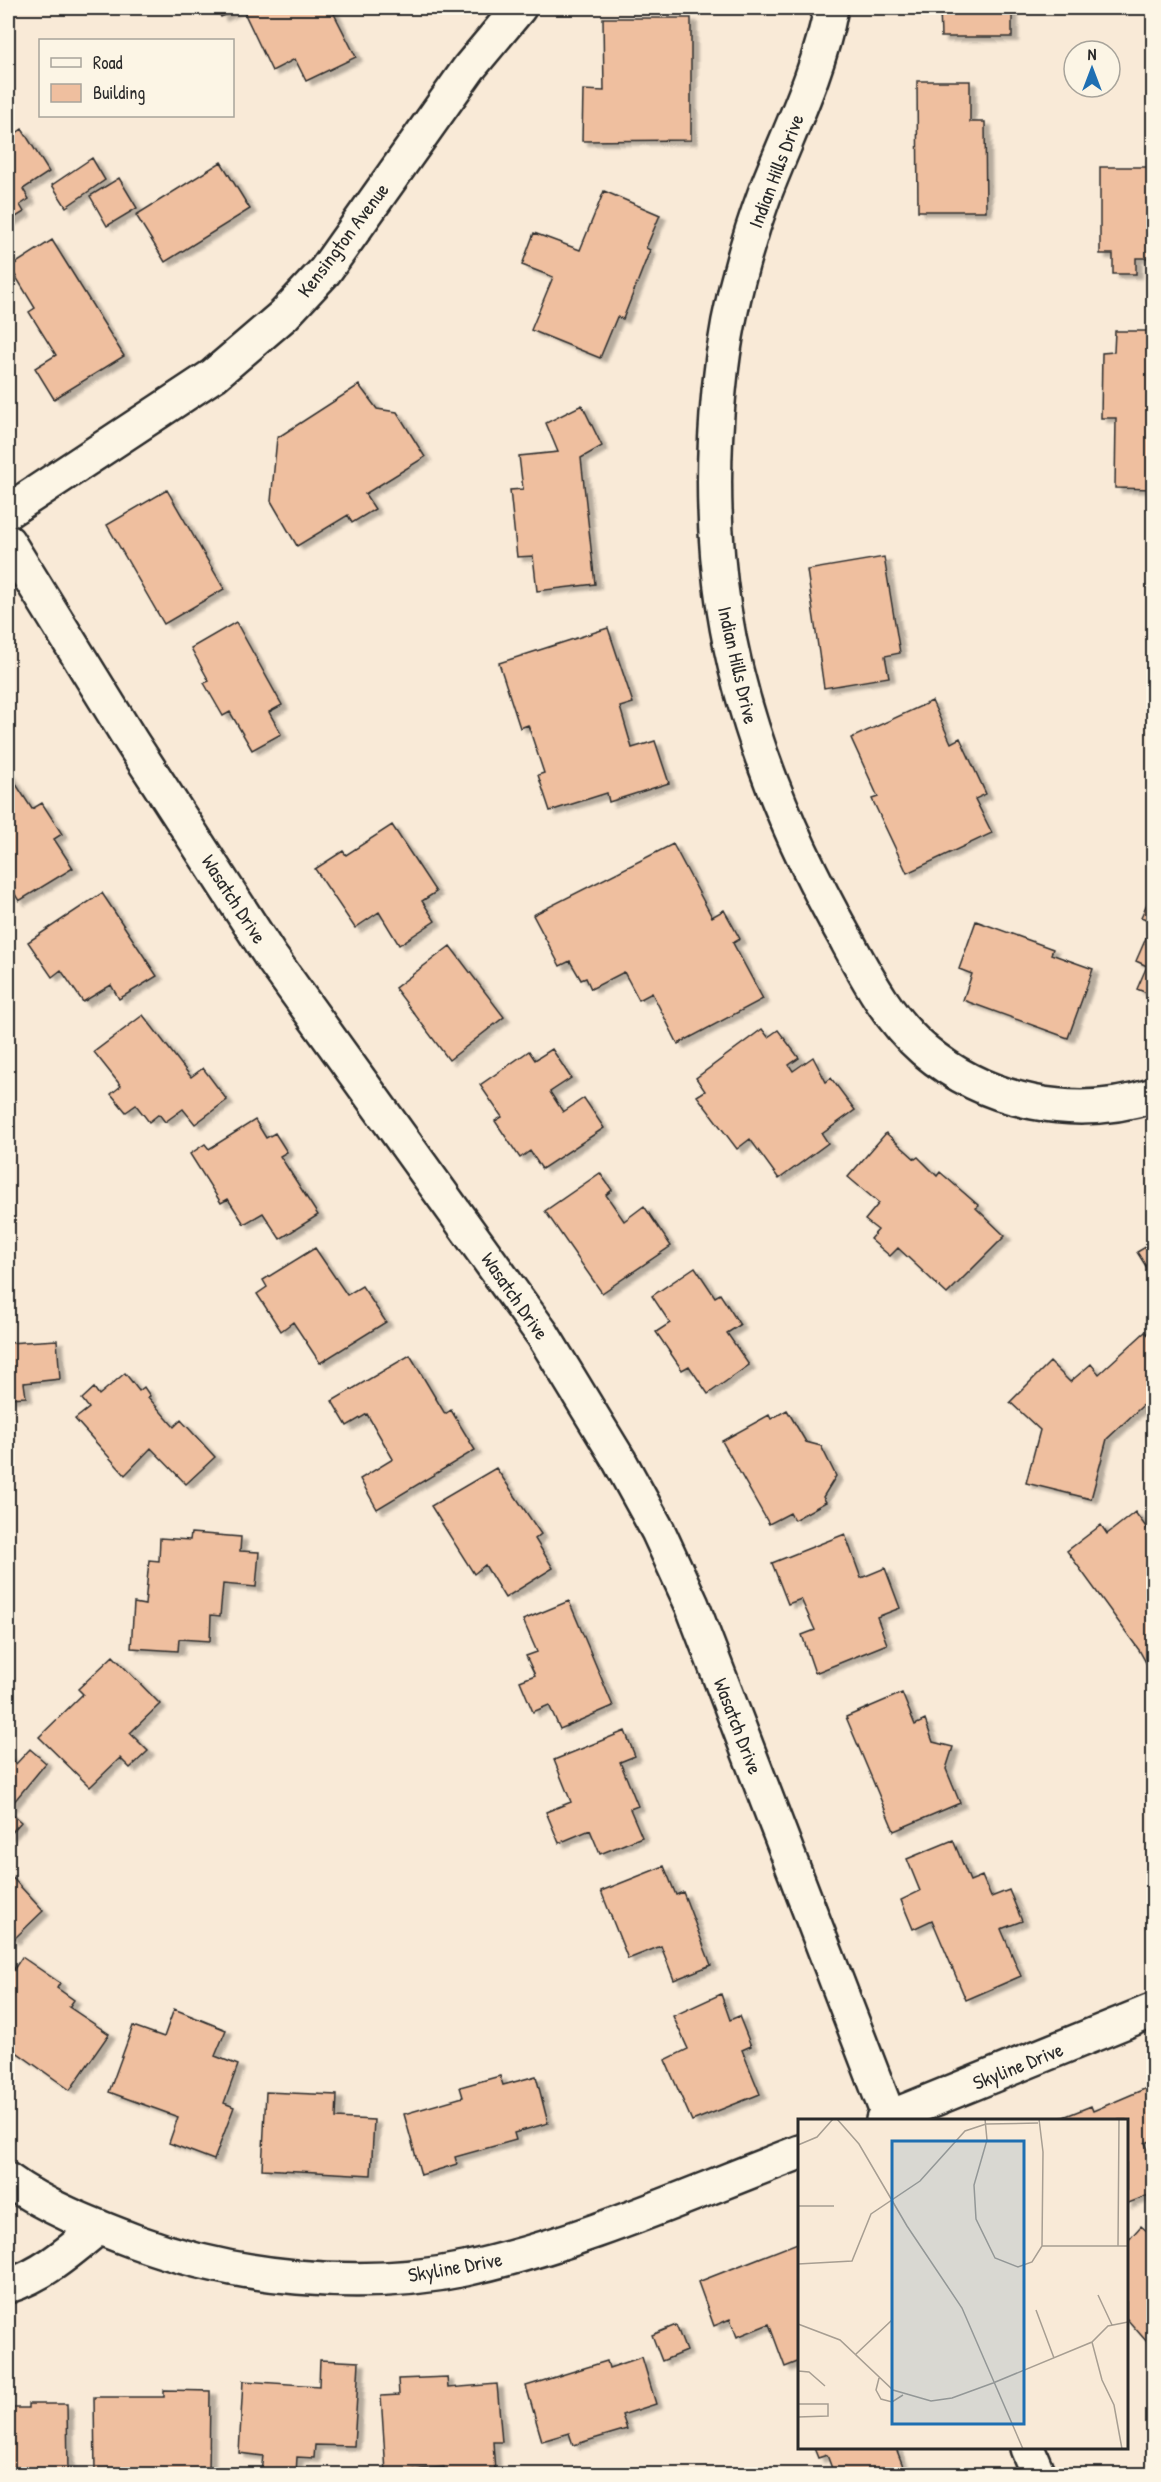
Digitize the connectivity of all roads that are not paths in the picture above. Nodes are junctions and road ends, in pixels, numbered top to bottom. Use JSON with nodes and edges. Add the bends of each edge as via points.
{"nodes":[{"id":1,"x":519,"y":8,"type":"edge"},
{"id":2,"x":831,"y":8,"type":"edge"},
{"id":3,"x":8,"y":511,"type":"edge"},
{"id":4,"x":8,"y":542,"type":"edge"},
{"id":5,"x":1154,"y":1095,"type":"edge"},
{"id":6,"x":1154,"y":2010,"type":"edge"},
{"id":7,"x":887,"y":2119,"type":"edge"},
{"id":8,"x":889,"y":2119,"type":"edge"},
{"id":9,"x":798,"y":2153,"type":"edge"},
{"id":10,"x":8,"y":2180,"type":"edge"},
{"id":11,"x":99,"y":2227,"type":"junction"},
{"id":12,"x":8,"y":2286,"type":"edge"},
{"id":13,"x":1027,"y":2449,"type":"edge"},
{"id":14,"x":1038,"y":2475,"type":"edge"}],
"edges":[{"from":1,"to":3,"type":"street","name":"Kensington Avenue","via":[[469,68],[325,271],[284,315],[214,375]]},
{"from":2,"to":5,"type":"street","name":"Indian Hills Drive","via":[[818,64],[764,196],[745,258],[719,388],[714,457],[723,598],[739,681],[757,744],[807,869],[883,1003],[922,1048],[967,1078],[1027,1102],[1105,1107]]},
{"from":4,"to":7,"type":"street","name":"Wasatch Drive","via":[[271,957],[543,1335],[619,1460],[692,1605]]},
{"from":6,"to":8,"type":"street","name":"Skyline Drive"},
{"from":9,"to":11,"type":"street","name":"Skyline Drive","via":[[576,2238],[464,2269],[409,2276],[343,2279],[228,2267],[174,2256]]},
{"from":10,"to":11,"type":"street","name":"Skyline Drive"},
{"from":11,"to":12,"type":"street","via":[[54,2264]]},
{"from":13,"to":14,"type":"street"}]}
